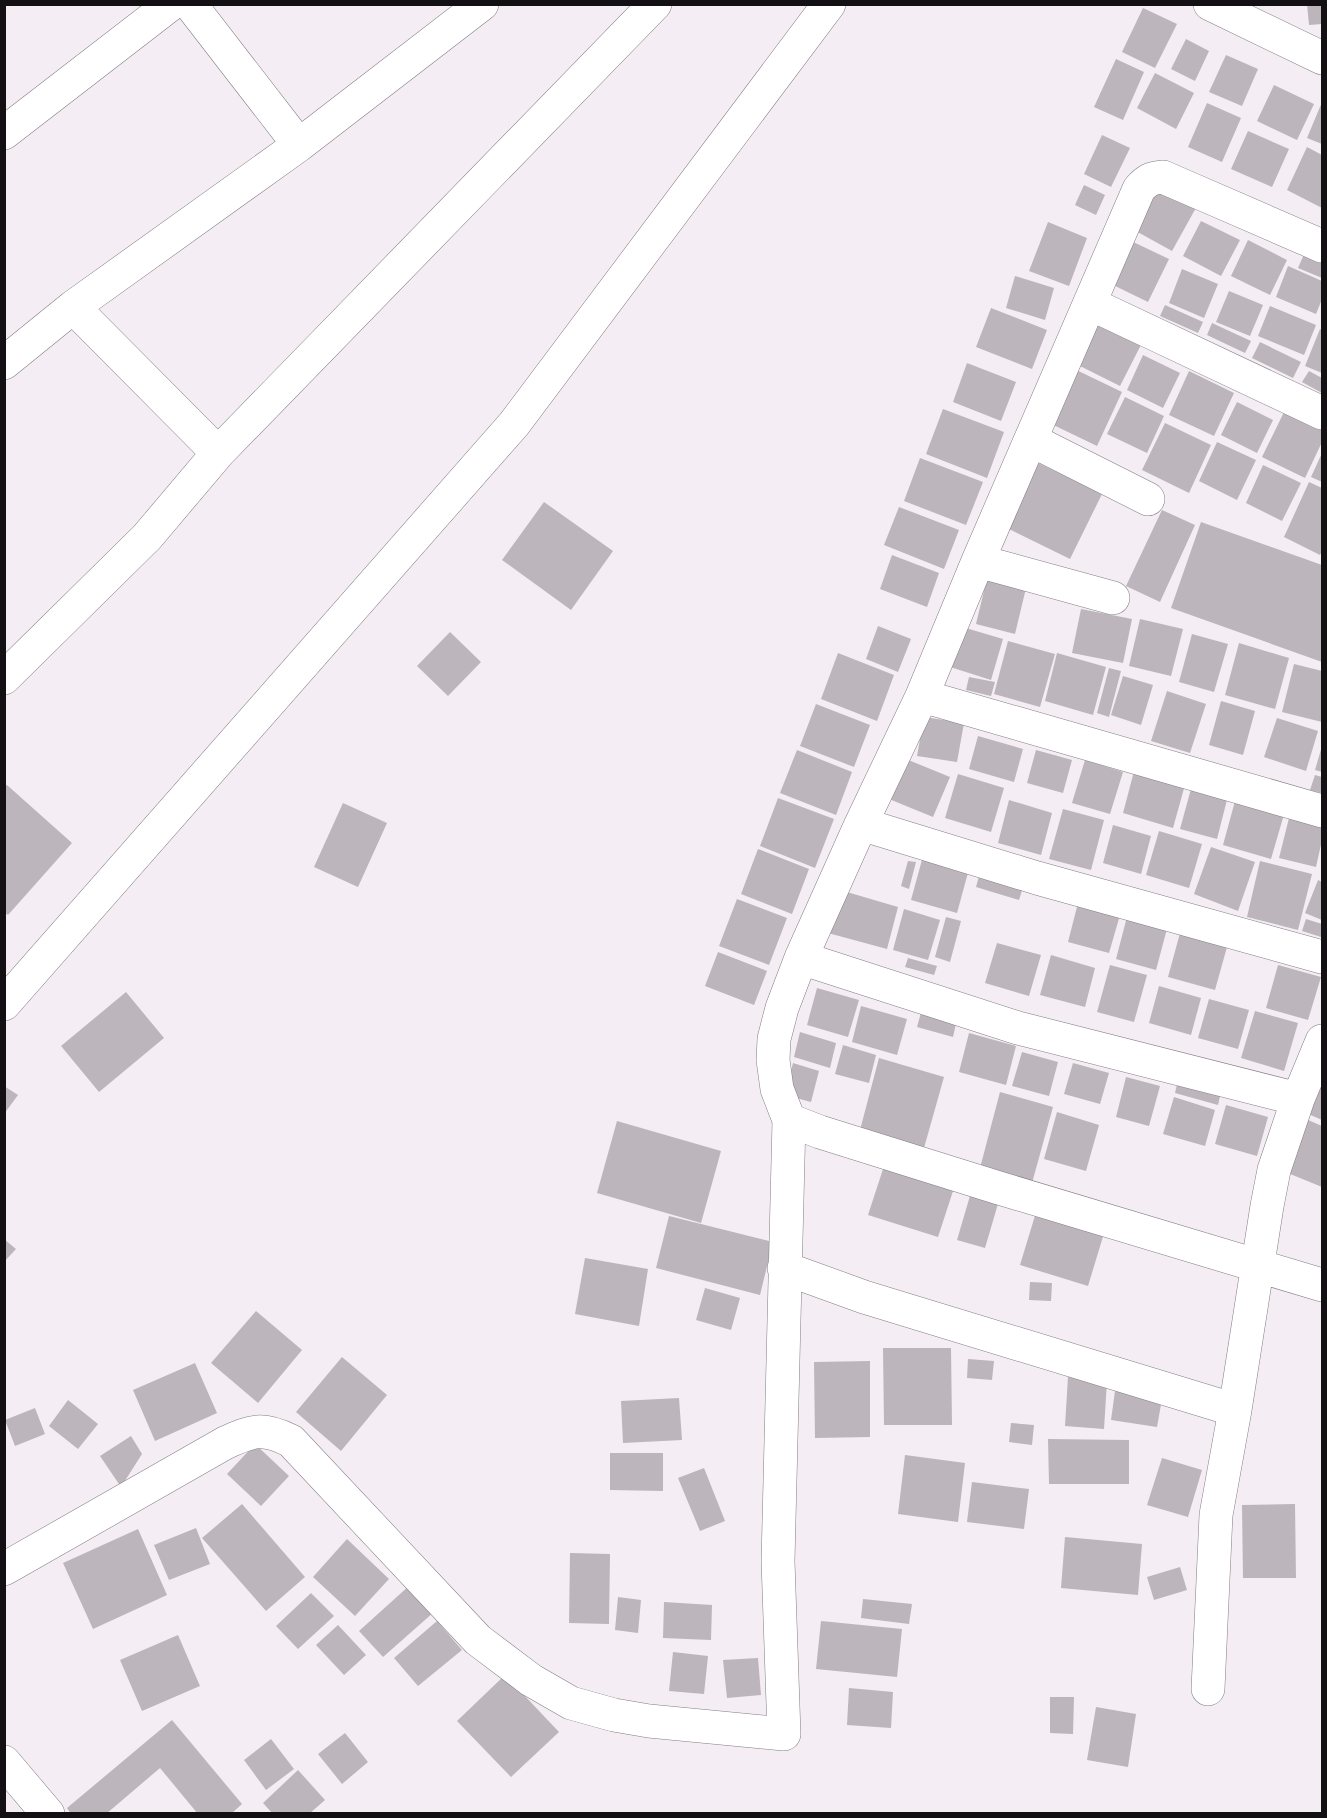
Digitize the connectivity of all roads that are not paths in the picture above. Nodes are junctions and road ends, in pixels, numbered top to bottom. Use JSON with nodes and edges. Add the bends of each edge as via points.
{"nodes":[{"id":1,"x":171,"y":4,"type":"edge"},
{"id":2,"x":190,"y":4,"type":"edge"},
{"id":3,"x":482,"y":4,"type":"edge"},
{"id":4,"x":654,"y":4,"type":"edge"},
{"id":5,"x":829,"y":4,"type":"edge"},
{"id":6,"x":1210,"y":4,"type":"edge"},
{"id":7,"x":1323,"y":58,"type":"edge"},
{"id":8,"x":4,"y":133,"type":"edge"},
{"id":9,"x":298,"y":145,"type":"junction"},
{"id":10,"x":1323,"y":246,"type":"edge"},
{"id":11,"x":1091,"y":304,"type":"junction"},
{"id":12,"x":73,"y":307,"type":"junction"},
{"id":13,"x":4,"y":363,"type":"edge"},
{"id":14,"x":1323,"y":413,"type":"edge"},
{"id":15,"x":1031,"y":440,"type":"junction"},
{"id":16,"x":218,"y":453,"type":"junction"},
{"id":17,"x":1148,"y":499,"type":"dead end"},
{"id":18,"x":978,"y":561,"type":"junction"},
{"id":19,"x":1113,"y":598,"type":"dead end"},
{"id":20,"x":4,"y":678,"type":"edge"},
{"id":21,"x":922,"y":696,"type":"junction"},
{"id":22,"x":1323,"y":811,"type":"edge"},
{"id":23,"x":861,"y":825,"type":"junction"},
{"id":24,"x":1323,"y":957,"type":"edge"},
{"id":25,"x":801,"y":958,"type":"junction"},
{"id":26,"x":4,"y":1004,"type":"edge"},
{"id":27,"x":1323,"y":1041,"type":"edge"},
{"id":28,"x":1298,"y":1098,"type":"junction"},
{"id":29,"x":789,"y":1120,"type":"junction"},
{"id":30,"x":1258,"y":1265,"type":"junction"},
{"id":31,"x":784,"y":1268,"type":"junction"},
{"id":32,"x":1323,"y":1285,"type":"edge"},
{"id":33,"x":1235,"y":1410,"type":"junction"},
{"id":34,"x":4,"y":1569,"type":"edge"},
{"id":35,"x":1208,"y":1689,"type":"dead end"},
{"id":36,"x":4,"y":1762,"type":"edge"},
{"id":37,"x":48,"y":1814,"type":"edge"}],
"edges":[{"from":1,"to":8,"type":"street"},
{"from":2,"to":9,"type":"street"},
{"from":3,"to":9,"type":"street"},
{"from":4,"to":16,"type":"street"},
{"from":5,"to":26,"type":"street","via":[[514,424]]},
{"from":6,"to":7,"type":"street"},
{"from":9,"to":12,"type":"street"},
{"from":10,"to":11,"type":"street","via":[[1163,177],[1152,177],[1139,189],[1123,222]]},
{"from":11,"to":14,"type":"street"},
{"from":11,"to":15,"type":"street"},
{"from":12,"to":13,"type":"street"},
{"from":12,"to":16,"type":"street"},
{"from":15,"to":17,"type":"street"},
{"from":15,"to":18,"type":"street"},
{"from":16,"to":20,"type":"street","via":[[147,537]]},
{"from":18,"to":19,"type":"street"},
{"from":18,"to":21,"type":"street"},
{"from":21,"to":22,"type":"street"},
{"from":21,"to":23,"type":"street"},
{"from":23,"to":24,"type":"street","via":[[1037,879]]},
{"from":23,"to":25,"type":"street"},
{"from":25,"to":28,"type":"street","via":[[1018,1028]]},
{"from":25,"to":29,"type":"street","via":[[774,1039],[777,1089]]},
{"from":27,"to":28,"type":"street"},
{"from":28,"to":30,"type":"street","via":[[1274,1170]]},
{"from":29,"to":30,"type":"street"},
{"from":29,"to":31,"type":"street"},
{"from":30,"to":32,"type":"street"},
{"from":30,"to":33,"type":"street"},
{"from":31,"to":33,"type":"street","via":[[864,1297]]},
{"from":31,"to":34,"type":"street","via":[[778,1561],[784,1734],[614,1715],[571,1703],[531,1680],[478,1640],[291,1441],[274,1432],[258,1431],[225,1443]]},
{"from":33,"to":35,"type":"street","via":[[1216,1515]]},
{"from":36,"to":37,"type":"street"}]}
